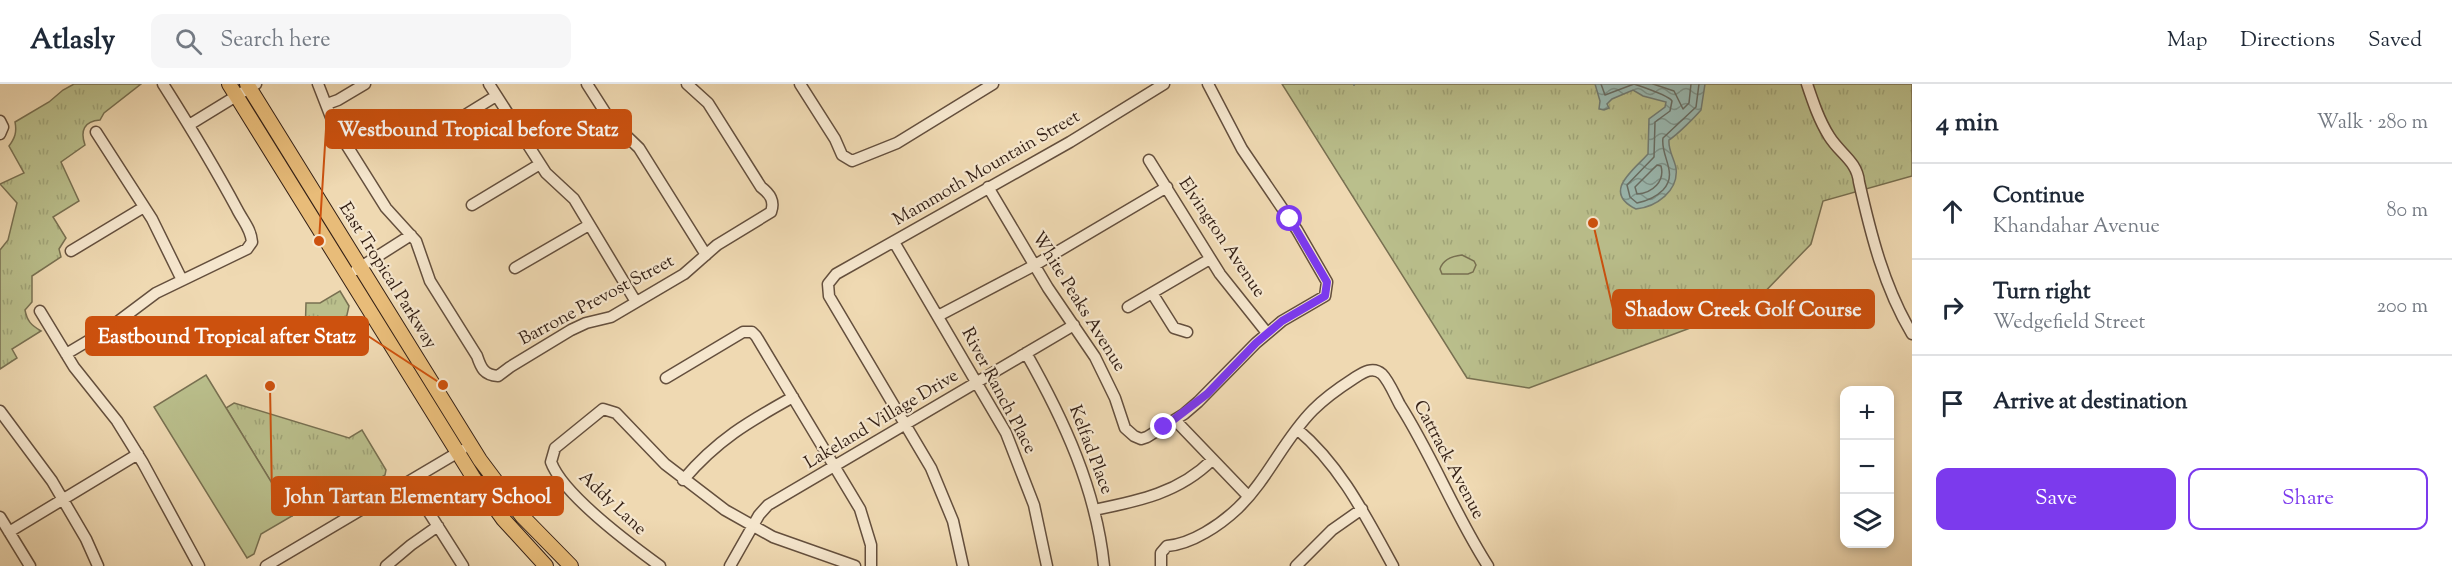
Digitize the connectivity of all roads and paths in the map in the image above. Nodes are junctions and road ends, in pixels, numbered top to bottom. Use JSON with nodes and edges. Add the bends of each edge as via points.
{"nodes":[{"id":1,"x":163,"y":84,"type":"edge"},
{"id":2,"x":318,"y":84,"type":"edge"},
{"id":3,"x":365,"y":84,"type":"edge"},
{"id":4,"x":489,"y":84,"type":"edge"},
{"id":5,"x":587,"y":84,"type":"edge"},
{"id":6,"x":687,"y":84,"type":"edge"},
{"id":7,"x":800,"y":84,"type":"edge"},
{"id":8,"x":993,"y":84,"type":"edge"},
{"id":9,"x":1164,"y":84,"type":"edge"},
{"id":10,"x":1208,"y":84,"type":"edge"},
{"id":11,"x":1808,"y":84,"type":"edge"},
{"id":12,"x":243,"y":88,"type":"edge"},
{"id":13,"x":496,"y":96,"type":"junction"},
{"id":14,"x":327,"y":104,"type":"junction"},
{"id":15,"x":189,"y":125,"type":"junction"},
{"id":16,"x":96,"y":132,"type":"dead end"},
{"id":17,"x":428,"y":138,"type":"dead end"},
{"id":18,"x":1149,"y":160,"type":"dead end"},
{"id":19,"x":540,"y":164,"type":"junction"},
{"id":20,"x":988,"y":187,"type":"junction"},
{"id":21,"x":1167,"y":187,"type":"junction"},
{"id":22,"x":472,"y":205,"type":"dead end"},
{"id":23,"x":144,"y":207,"type":"junction"},
{"id":24,"x":590,"y":225,"type":"junction"},
{"id":25,"x":411,"y":235,"type":"junction"},
{"id":26,"x":894,"y":242,"type":"junction"},
{"id":27,"x":71,"y":251,"type":"dead end"},
{"id":28,"x":706,"y":255,"type":"junction"},
{"id":29,"x":1210,"y":259,"type":"junction"},
{"id":30,"x":1035,"y":264,"type":"junction"},
{"id":31,"x":361,"y":267,"type":"junction"},
{"id":32,"x":515,"y":268,"type":"dead end"},
{"id":33,"x":347,"y":276,"type":"junction"},
{"id":34,"x":182,"y":280,"type":"junction"},
{"id":35,"x":1152,"y":293,"type":"junction"},
{"id":36,"x":636,"y":302,"type":"junction"},
{"id":37,"x":1128,"y":307,"type":"dead end"},
{"id":38,"x":40,"y":311,"type":"dead end"},
{"id":39,"x":938,"y":316,"type":"junction"},
{"id":40,"x":1074,"y":325,"type":"junction"},
{"id":41,"x":1187,"y":332,"type":"dead end"},
{"id":42,"x":1267,"y":333,"type":"junction"},
{"id":43,"x":1912,"y":334,"type":"edge"},
{"id":44,"x":1026,"y":353,"type":"junction"},
{"id":45,"x":66,"y":354,"type":"junction"},
{"id":46,"x":666,"y":378,"type":"dead end"},
{"id":47,"x":976,"y":382,"type":"junction"},
{"id":48,"x":793,"y":397,"type":"junction"},
{"id":49,"x":0,"y":411,"type":"edge"},
{"id":50,"x":1175,"y":420,"type":"junction"},
{"id":51,"x":907,"y":425,"type":"junction"},
{"id":52,"x":1297,"y":429,"type":"junction"},
{"id":53,"x":470,"y":445,"type":"junction"},
{"id":54,"x":457,"y":453,"type":"junction"},
{"id":55,"x":138,"y":454,"type":"junction"},
{"id":56,"x":1212,"y":460,"type":"junction"},
{"id":57,"x":835,"y":468,"type":"junction"},
{"id":58,"x":683,"y":480,"type":"junction"},
{"id":59,"x":1248,"y":496,"type":"junction"},
{"id":60,"x":63,"y":500,"type":"junction"},
{"id":61,"x":423,"y":503,"type":"dead end"},
{"id":62,"x":1362,"y":509,"type":"junction"},
{"id":63,"x":1094,"y":510,"type":"junction"},
{"id":64,"x":0,"y":517,"type":"edge"},
{"id":65,"x":438,"y":526,"type":"junction"},
{"id":66,"x":752,"y":527,"type":"junction"},
{"id":67,"x":9,"y":532,"type":"junction"},
{"id":68,"x":30,"y":566,"type":"edge"},
{"id":69,"x":98,"y":566,"type":"edge"},
{"id":70,"x":199,"y":566,"type":"edge"},
{"id":71,"x":266,"y":566,"type":"edge"},
{"id":72,"x":386,"y":566,"type":"edge"},
{"id":73,"x":463,"y":566,"type":"edge"},
{"id":74,"x":546,"y":566,"type":"edge"},
{"id":75,"x":571,"y":566,"type":"edge"},
{"id":76,"x":660,"y":566,"type":"edge"},
{"id":77,"x":730,"y":566,"type":"edge"},
{"id":78,"x":855,"y":566,"type":"edge"},
{"id":79,"x":871,"y":566,"type":"edge"},
{"id":80,"x":963,"y":566,"type":"edge"},
{"id":81,"x":1047,"y":566,"type":"edge"},
{"id":82,"x":1104,"y":566,"type":"edge"},
{"id":83,"x":1161,"y":566,"type":"edge"},
{"id":84,"x":1296,"y":566,"type":"edge"},
{"id":85,"x":1394,"y":566,"type":"edge"},
{"id":86,"x":1488,"y":566,"type":"edge"}],
"edges":[{"from":1,"to":15,"type":"street"},
{"from":2,"to":14,"type":"street"},
{"from":3,"to":14,"type":"street"},
{"from":4,"to":13,"type":"street"},
{"from":5,"to":28,"type":"street","via":[[610,120],[639,148]]},
{"from":6,"to":28,"type":"street","name":"Barrone Prevost Street","via":[[708,103],[773,205],[768,215]]},
{"from":7,"to":8,"type":"street","via":[[842,155],[852,161],[897,143]]},
{"from":9,"to":20,"type":"street","name":"Mammoth Mountain Street"},
{"from":10,"to":42,"type":"street","via":[[1242,149],[1327,282],[1325,296]]},
{"from":11,"to":43,"type":"street","via":[[1829,136],[1858,169],[1880,265]]},
{"from":12,"to":15,"type":"street"},
{"from":12,"to":31,"type":"main road","name":"East Tropical Parkway"},
{"from":12,"to":33,"type":"main road","name":"East Tropical Parkway"},
{"from":13,"to":17,"type":"street"},
{"from":13,"to":19,"type":"street"},
{"from":14,"to":25,"type":"street","via":[[334,125],[386,208]]},
{"from":15,"to":34,"type":"street","via":[[251,232],[252,242],[247,249]]},
{"from":16,"to":23,"type":"street"},
{"from":18,"to":21,"type":"street","name":"Elvington Avenue"},
{"from":19,"to":22,"type":"street"},
{"from":19,"to":24,"type":"street","via":[[574,200]]},
{"from":20,"to":26,"type":"street","name":"Mammoth Mountain Street"},
{"from":20,"to":30,"type":"street","name":"White Peaks Avenue"},
{"from":21,"to":29,"type":"street","name":"Elvington Avenue"},
{"from":21,"to":30,"type":"street"},
{"from":23,"to":27,"type":"street"},
{"from":23,"to":34,"type":"street"},
{"from":24,"to":32,"type":"street"},
{"from":24,"to":36,"type":"street"},
{"from":25,"to":31,"type":"street"},
{"from":25,"to":36,"type":"street","name":"Barrone Prevost Street","via":[[430,281],[482,369],[490,376],[498,376],[571,330]]},
{"from":26,"to":39,"type":"street","name":"River Ranch Place"},
{"from":26,"to":51,"type":"street","name":"Mammoth Mountain Street","via":[[833,276],[828,284],[829,296]]},
{"from":28,"to":36,"type":"street","name":"Barrone Prevost Street","via":[[684,274]]},
{"from":29,"to":35,"type":"street"},
{"from":29,"to":42,"type":"street","name":"Elvington Avenue"},
{"from":30,"to":39,"type":"street"},
{"from":30,"to":40,"type":"street","name":"White Peaks Avenue"},
{"from":31,"to":33,"type":"street"},
{"from":31,"to":53,"type":"main road","name":"East Tropical Parkway"},
{"from":33,"to":54,"type":"main road","name":"East Tropical Parkway"},
{"from":34,"to":45,"type":"street","via":[[156,293]]},
{"from":35,"to":37,"type":"street"},
{"from":35,"to":41,"type":"street","via":[[1174,328]]},
{"from":38,"to":45,"type":"street"},
{"from":39,"to":47,"type":"street","name":"River Ranch Place"},
{"from":40,"to":44,"type":"street","name":"Lakeland Village Drive"},
{"from":40,"to":50,"type":"street","name":"White Peaks Avenue","via":[[1108,381],[1125,429],[1141,439]]},
{"from":42,"to":50,"type":"street"},
{"from":44,"to":47,"type":"street","name":"Lakeland Village Drive"},
{"from":44,"to":63,"type":"street","name":"Kelfad Place","via":[[1072,442]]},
{"from":45,"to":55,"type":"street"},
{"from":46,"to":48,"type":"street","via":[[743,332],[752,332]]},
{"from":47,"to":51,"type":"street","name":"Lakeland Village Drive"},
{"from":47,"to":81,"type":"street","name":"River Ranch Place","via":[[1027,483]]},
{"from":48,"to":57,"type":"street"},
{"from":48,"to":58,"type":"street","via":[[718,443]]},
{"from":49,"to":60,"type":"street"},
{"from":50,"to":56,"type":"street"},
{"from":51,"to":57,"type":"street","name":"Lakeland Village Drive"},
{"from":51,"to":80,"type":"street","via":[[946,502]]},
{"from":52,"to":59,"type":"street"},
{"from":52,"to":62,"type":"street","via":[[1328,460]]},
{"from":52,"to":86,"type":"street","name":"Cattrack Avenue","via":[[1334,392],[1366,371],[1378,371],[1414,426]]},
{"from":53,"to":54,"type":"street"},
{"from":53,"to":75,"type":"main road","name":"East Tropical Parkway","via":[[522,516]]},
{"from":54,"to":71,"type":"street"},
{"from":54,"to":74,"type":"main road","name":"East Tropical Parkway","via":[[503,519]]},
{"from":55,"to":60,"type":"street"},
{"from":55,"to":70,"type":"street"},
{"from":56,"to":59,"type":"street"},
{"from":56,"to":63,"type":"street","via":[[1188,480],[1160,494]]},
{"from":57,"to":66,"type":"street","name":"Lakeland Village Drive","via":[[768,506]]},
{"from":57,"to":79,"type":"street","via":[[866,522]]},
{"from":58,"to":66,"type":"street"},
{"from":58,"to":76,"type":"street","name":"Addy Lane","via":[[621,418],[603,409],[555,448],[550,459],[557,474],[595,515]]},
{"from":59,"to":83,"type":"street","via":[[1215,525],[1163,549]]},
{"from":60,"to":67,"type":"street"},
{"from":60,"to":69,"type":"street"},
{"from":61,"to":65,"type":"street"},
{"from":62,"to":84,"type":"street","via":[[1332,530]]},
{"from":62,"to":85,"type":"street"},
{"from":63,"to":82,"type":"street","name":"Kelfad Place"},
{"from":64,"to":67,"type":"street"},
{"from":65,"to":72,"type":"street"},
{"from":65,"to":73,"type":"street"},
{"from":66,"to":77,"type":"street","name":"Lakeland Village Drive"},
{"from":66,"to":78,"type":"street"},
{"from":67,"to":68,"type":"street"}]}
